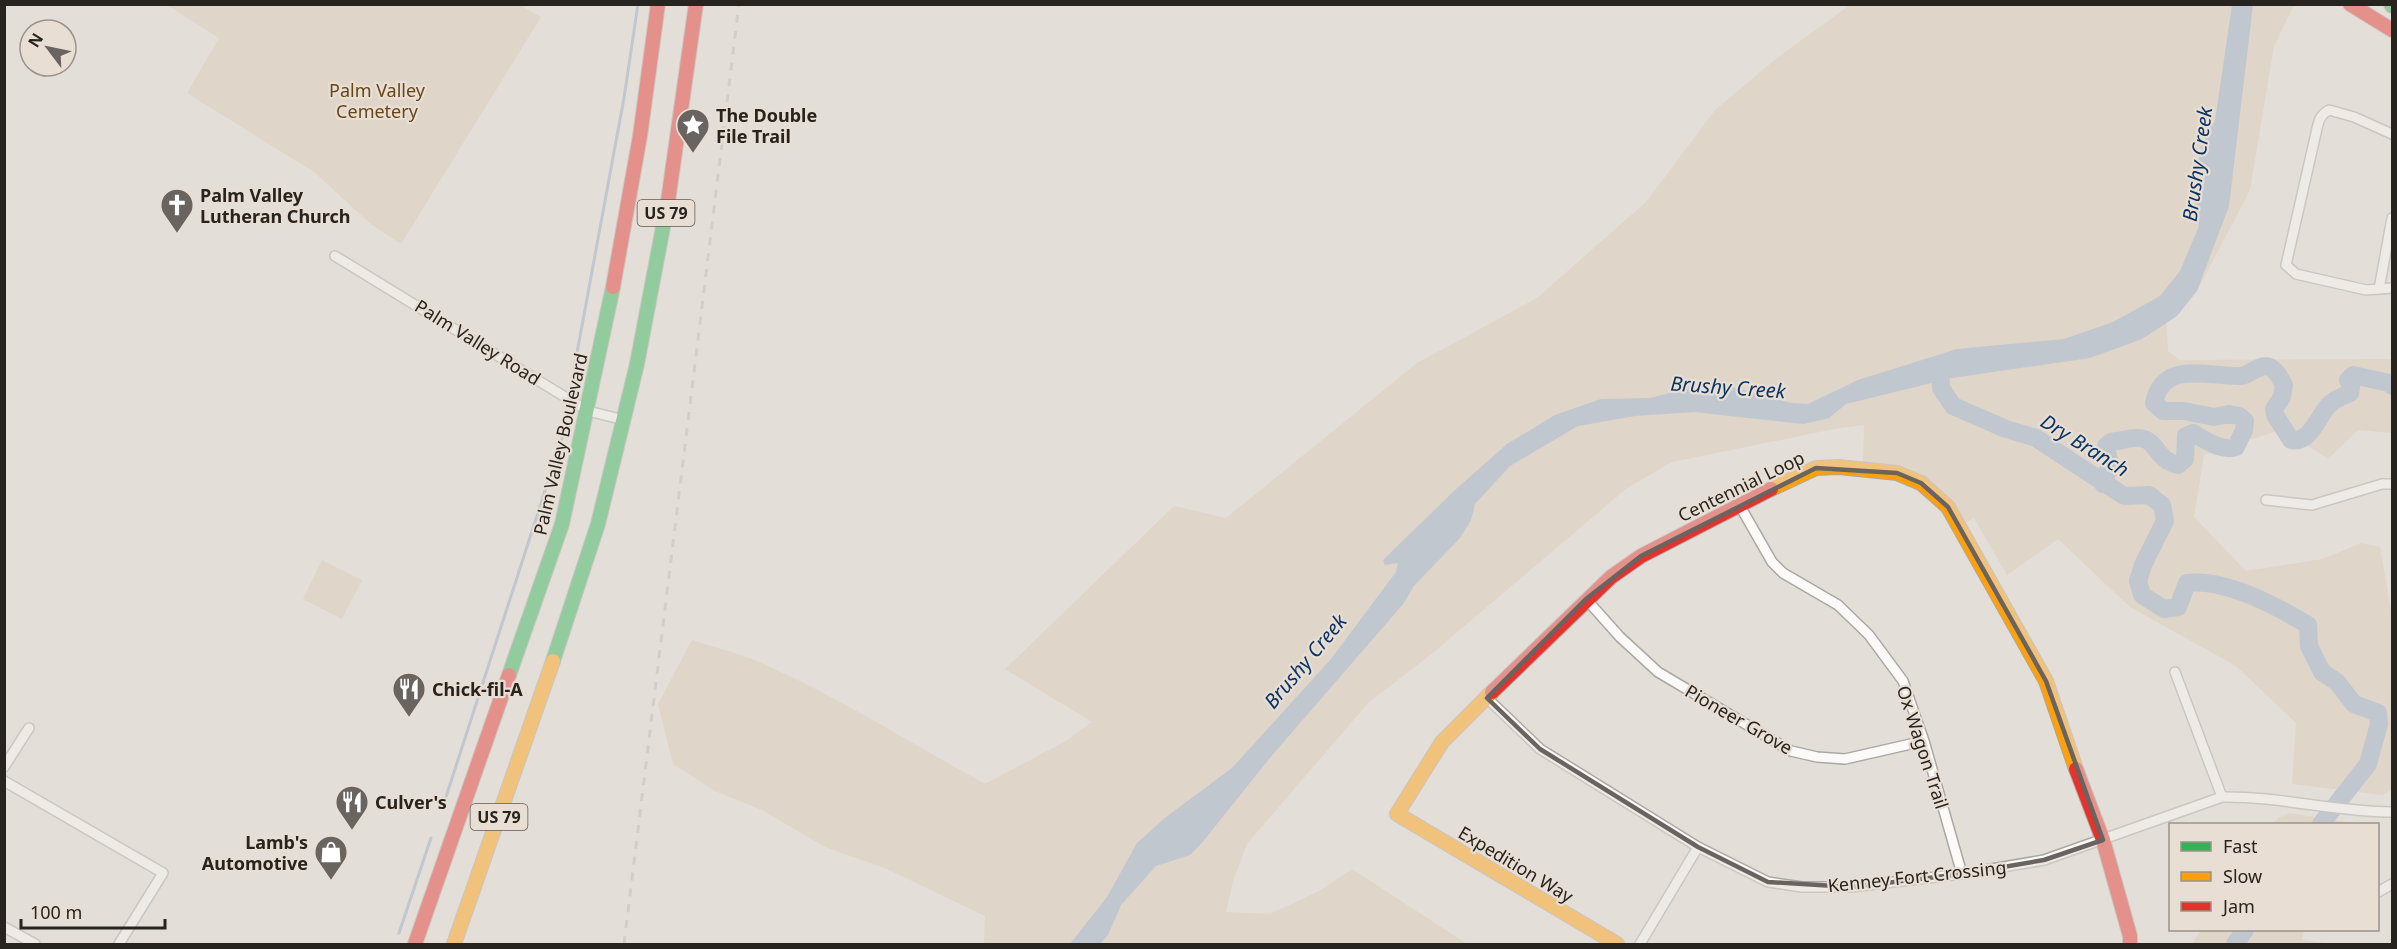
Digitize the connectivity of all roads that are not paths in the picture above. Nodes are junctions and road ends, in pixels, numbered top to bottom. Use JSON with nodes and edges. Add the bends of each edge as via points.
{"nodes":[{"id":1,"x":658,"y":4,"type":"edge"},
{"id":2,"x":696,"y":4,"type":"edge"},
{"id":3,"x":2350,"y":4,"type":"edge"},
{"id":4,"x":2392,"y":30,"type":"edge"},
{"id":5,"x":2392,"y":134,"type":"edge"},
{"id":6,"x":2392,"y":218,"type":"edge"},
{"id":7,"x":335,"y":256,"type":"dead end"},
{"id":8,"x":2392,"y":288,"type":"edge"},
{"id":9,"x":2379,"y":289,"type":"junction"},
{"id":10,"x":588,"y":411,"type":"junction"},
{"id":11,"x":624,"y":420,"type":"junction"},
{"id":12,"x":2392,"y":484,"type":"edge"},
{"id":13,"x":2266,"y":500,"type":"dead end"},
{"id":14,"x":1740,"y":506,"type":"junction"},
{"id":15,"x":1586,"y":599,"type":"junction"},
{"id":16,"x":2175,"y":672,"type":"dead end"},
{"id":17,"x":1487,"y":698,"type":"junction"},
{"id":18,"x":28,"y":728,"type":"dead end"},
{"id":19,"x":1924,"y":741,"type":"junction"},
{"id":20,"x":4,"y":767,"type":"edge"},
{"id":21,"x":4,"y":781,"type":"edge"},
{"id":22,"x":2222,"y":797,"type":"junction"},
{"id":23,"x":2392,"y":812,"type":"edge"},
{"id":24,"x":1397,"y":814,"type":"joint"},
{"id":25,"x":2103,"y":840,"type":"junction"},
{"id":26,"x":1698,"y":847,"type":"junction"},
{"id":27,"x":1962,"y":874,"type":"junction"},
{"id":28,"x":4,"y":927,"type":"edge"},
{"id":29,"x":35,"y":945,"type":"edge"},
{"id":30,"x":119,"y":945,"type":"edge"},
{"id":31,"x":415,"y":945,"type":"edge"},
{"id":32,"x":454,"y":945,"type":"edge"},
{"id":33,"x":1617,"y":945,"type":"edge"},
{"id":34,"x":1640,"y":945,"type":"edge"},
{"id":35,"x":2130,"y":945,"type":"edge"}],
"edges":[{"from":1,"to":10,"type":"main road","name":"Palm Valley Boulevard","number":"US 79","via":[[629,206]]},
{"from":2,"to":11,"type":"main road","number":"US 79","via":[[671,185]]},
{"from":3,"to":4,"type":"main road"},
{"from":5,"to":9,"type":"street","via":[[2354,117],[2329,110],[2324,113],[2286,264],[2296,274],[2366,290]]},
{"from":6,"to":9,"type":"street"},
{"from":7,"to":10,"type":"street","name":"Palm Valley Road"},
{"from":8,"to":9,"type":"street"},
{"from":10,"to":11,"type":"street","name":"Palm Valley Road"},
{"from":10,"to":31,"type":"main road","name":"Palm Valley Boulevard","number":"US 79","via":[[562,524]]},
{"from":11,"to":32,"type":"main road","number":"US 79","via":[[598,524]]},
{"from":12,"to":13,"type":"street","via":[[2312,505]]},
{"from":14,"to":15,"type":"main road","name":"Centennial Loop","via":[[1641,556]]},
{"from":14,"to":19,"type":"street","name":"Ox Wagon Trail","via":[[1763,548],[1783,573],[1838,605],[1869,635],[1904,681]]},
{"from":14,"to":25,"type":"main road","name":"Centennial Loop","via":[[1816,468],[1839,467],[1897,473],[1921,483],[1948,507],[2046,681]]},
{"from":15,"to":17,"type":"main road","name":"Centennial Loop"},
{"from":15,"to":19,"type":"street","name":"Pioneer Grove","via":[[1658,672],[1791,751],[1845,759]]},
{"from":16,"to":22,"type":"street"},
{"from":17,"to":24,"type":"main road","name":"Centennial Loop","via":[[1442,742]]},
{"from":17,"to":26,"type":"street","name":"Kenney Fort Crossing","via":[[1540,749]]},
{"from":18,"to":20,"type":"street"},
{"from":19,"to":27,"type":"street","name":"Ox Wagon Trail"},
{"from":21,"to":30,"type":"street","via":[[163,873]]},
{"from":22,"to":23,"type":"street","name":"Kenney Fort Crossing"},
{"from":22,"to":25,"type":"street","name":"Kenney Fort Crossing"},
{"from":24,"to":33,"type":"main road","name":"Expedition Way"},
{"from":25,"to":27,"type":"street","name":"Kenney Fort Crossing","via":[[2044,860]]},
{"from":25,"to":35,"type":"main road"},
{"from":26,"to":27,"type":"street","name":"Kenney Fort Crossing","via":[[1768,882],[1802,886],[1851,886]]},
{"from":26,"to":34,"type":"street"},
{"from":28,"to":29,"type":"street"}]}
